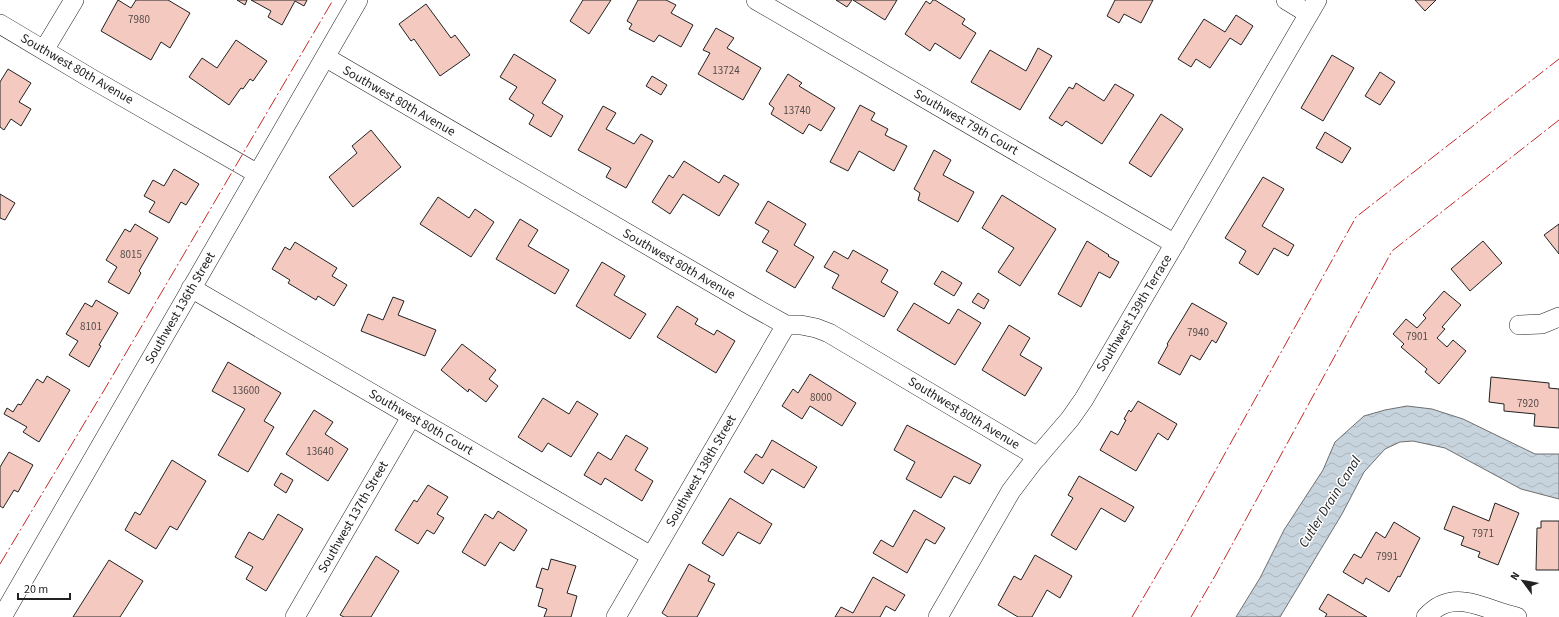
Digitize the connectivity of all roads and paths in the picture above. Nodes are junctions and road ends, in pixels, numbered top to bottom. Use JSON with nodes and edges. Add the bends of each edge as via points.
{"nodes":[{"id":1,"x":74,"y":0,"type":"edge"},
{"id":2,"x":358,"y":0,"type":"edge"},
{"id":3,"x":756,"y":0,"type":"edge"},
{"id":4,"x":1286,"y":0,"type":"edge"},
{"id":5,"x":1313,"y":7,"type":"edge"},
{"id":6,"x":0,"y":24,"type":"edge"},
{"id":7,"x":44,"y":50,"type":"junction"},
{"id":8,"x":325,"y":57,"type":"junction"},
{"id":9,"x":258,"y":174,"type":"junction"},
{"id":10,"x":1175,"y":244,"type":"junction"},
{"id":11,"x":191,"y":288,"type":"junction"},
{"id":12,"x":1559,"y":317,"type":"edge"},
{"id":13,"x":786,"y":325,"type":"junction"},
{"id":14,"x":1519,"y":325,"type":"dead end"},
{"id":15,"x":411,"y":417,"type":"junction"},
{"id":16,"x":1038,"y":457,"type":"junction"},
{"id":17,"x":652,"y":556,"type":"junction"},
{"id":18,"x":2,"y":617,"type":"edge"},
{"id":19,"x":295,"y":617,"type":"edge"},
{"id":20,"x":616,"y":617,"type":"edge"},
{"id":21,"x":938,"y":617,"type":"edge"},
{"id":22,"x":1426,"y":617,"type":"edge"},
{"id":23,"x":1517,"y":617,"type":"edge"}],
"edges":[{"from":1,"to":7,"type":"street"},
{"from":2,"to":8,"type":"street","name":"Southwest 136th Street"},
{"from":3,"to":10,"type":"street","name":"Southwest 79th Court"},
{"from":4,"to":5,"type":"street"},
{"from":5,"to":10,"type":"street","name":"Southwest 139th Terrace"},
{"from":6,"to":7,"type":"street","name":"Southwest 80th Avenue"},
{"from":7,"to":9,"type":"street","name":"Southwest 80th Avenue"},
{"from":8,"to":9,"type":"street","name":"Southwest 136th Street"},
{"from":8,"to":13,"type":"street","name":"Southwest 80th Avenue"},
{"from":9,"to":11,"type":"street","name":"Southwest 136th Street"},
{"from":10,"to":16,"type":"street","name":"Southwest 139th Terrace","via":[[1084,399]]},
{"from":11,"to":15,"type":"street","name":"Southwest 80th Court"},
{"from":11,"to":18,"type":"street","name":"Southwest 136th Street"},
{"from":12,"to":14,"type":"street","via":[[1542,324]]},
{"from":13,"to":16,"type":"street","name":"Southwest 80th Avenue","via":[[801,325],[828,333]]},
{"from":13,"to":17,"type":"street","name":"Southwest 138th Street"},
{"from":15,"to":17,"type":"street","name":"Southwest 80th Court"},
{"from":15,"to":19,"type":"street","name":"Southwest 137th Street"},
{"from":16,"to":21,"type":"street","name":"Southwest 139th Terrace","via":[[1011,491]]},
{"from":17,"to":20,"type":"street","name":"Southwest 138th Street"},
{"from":22,"to":23,"type":"street","via":[[1435,608],[1452,601],[1461,601]]}]}
